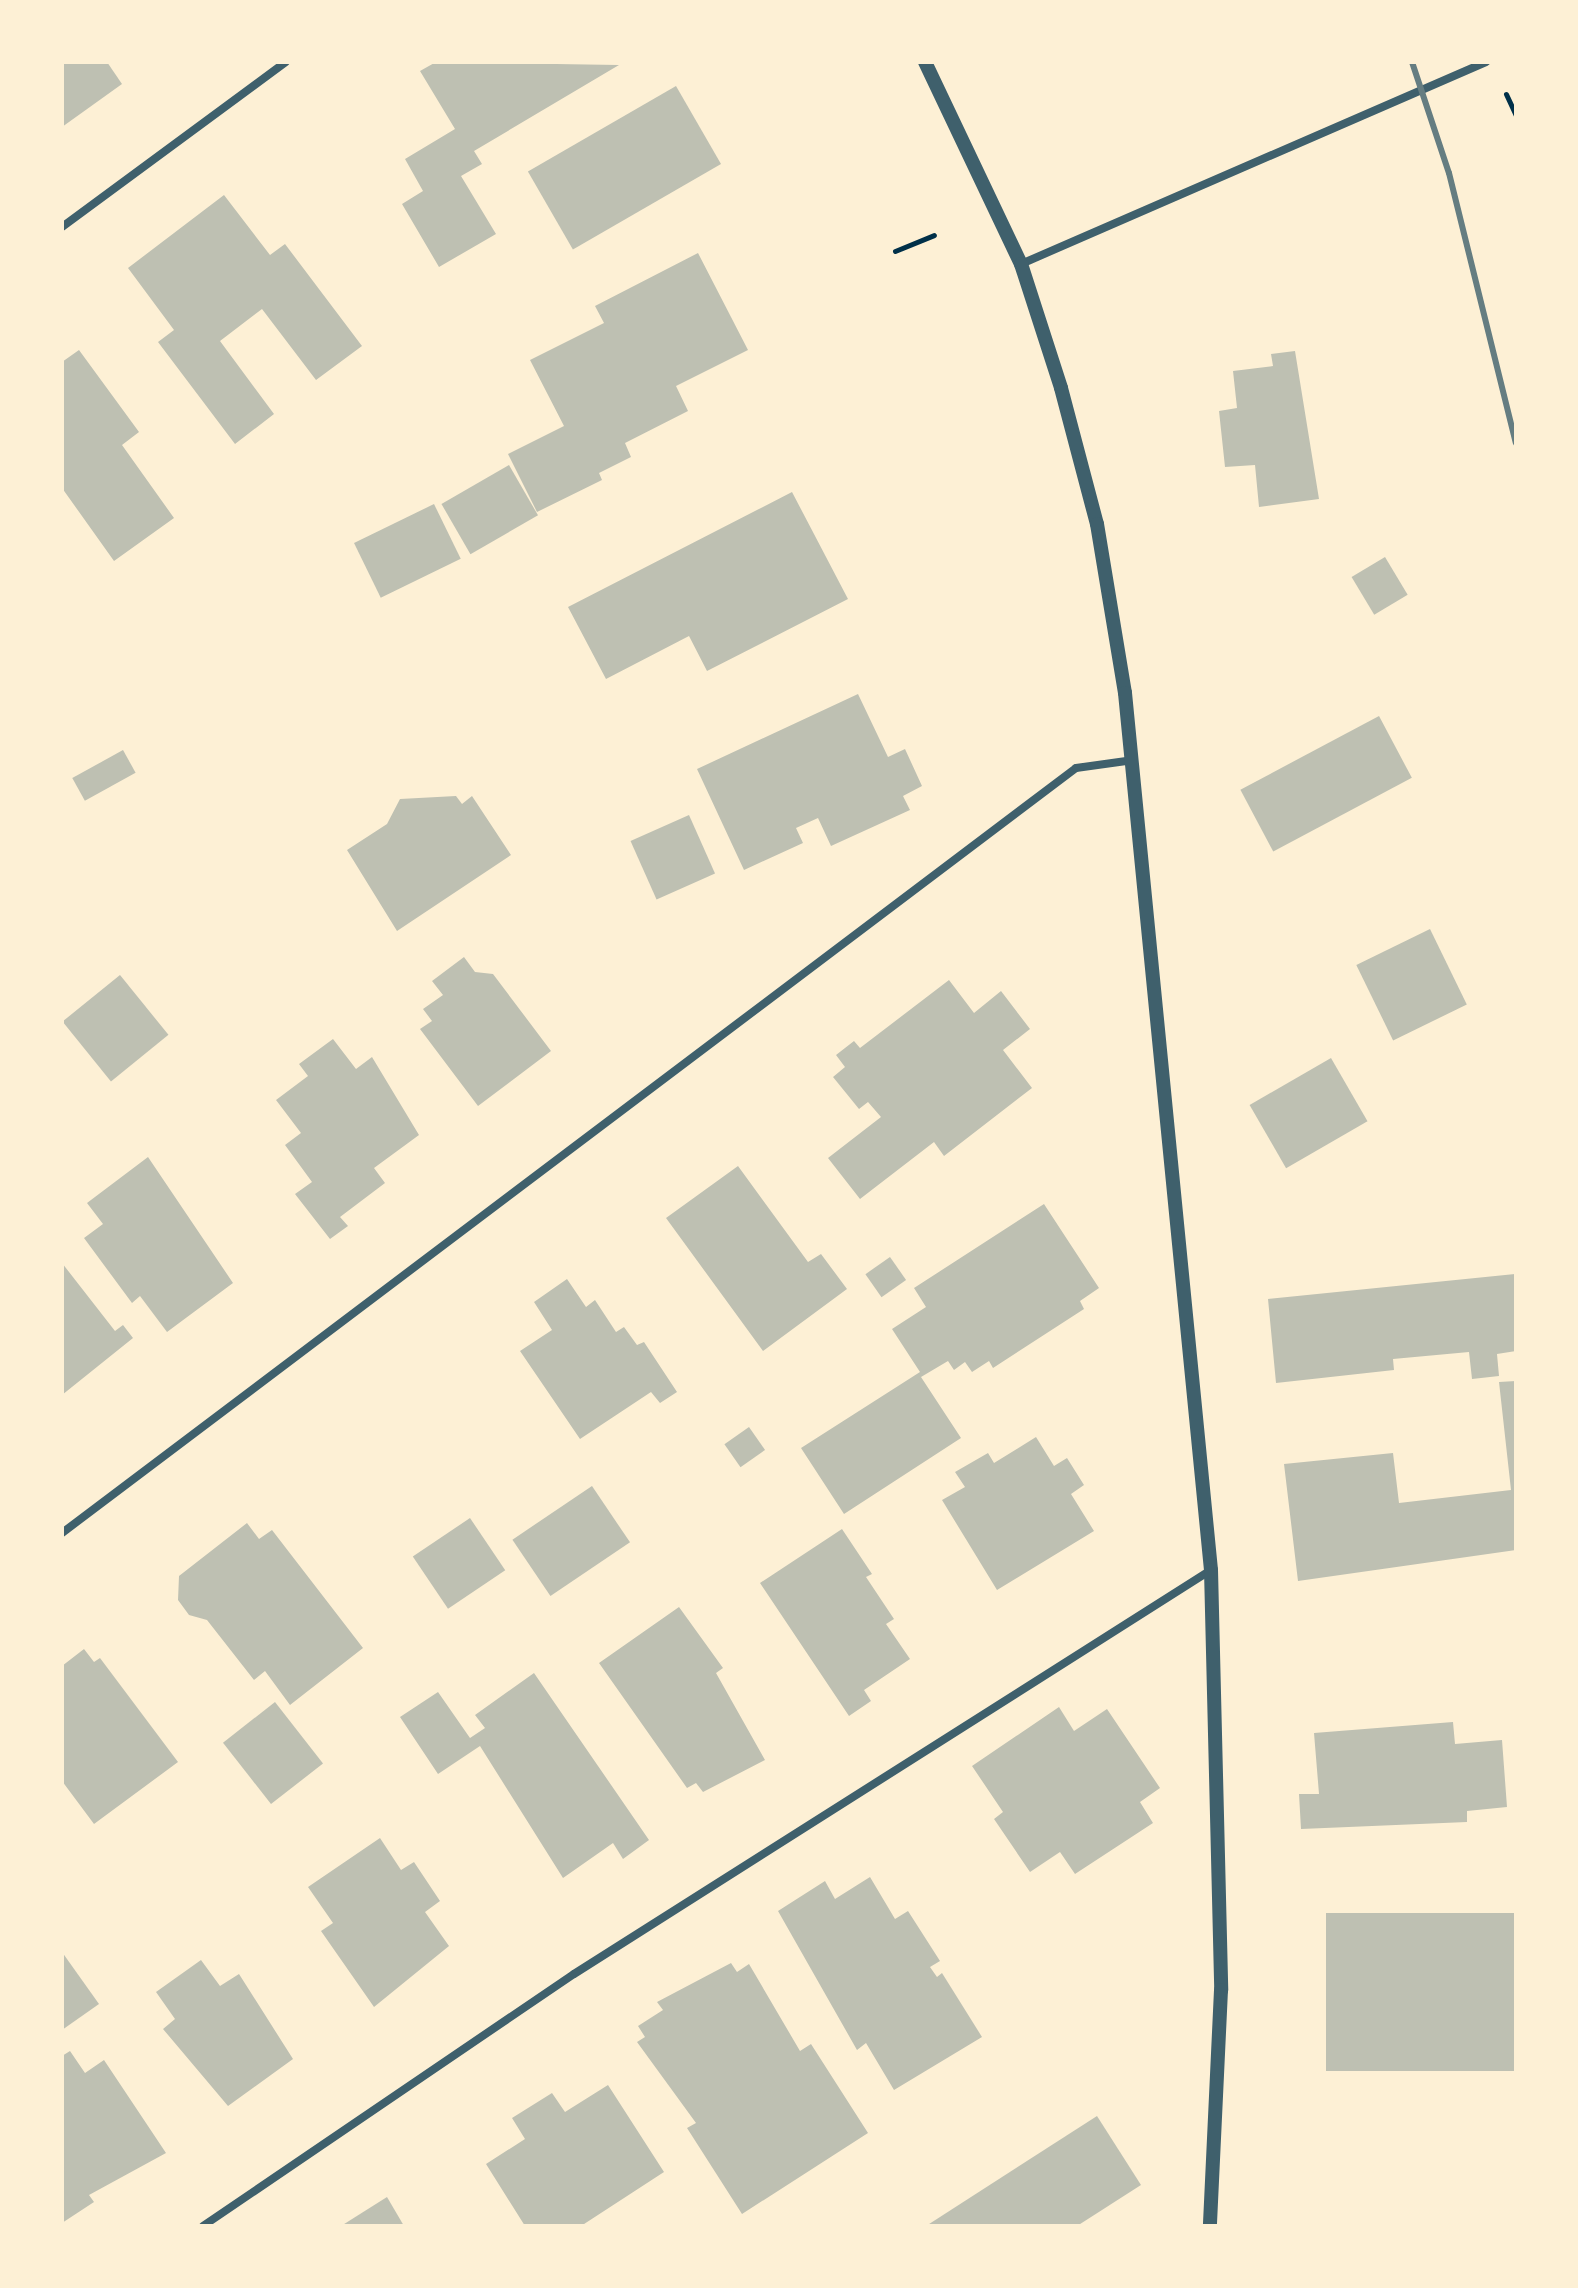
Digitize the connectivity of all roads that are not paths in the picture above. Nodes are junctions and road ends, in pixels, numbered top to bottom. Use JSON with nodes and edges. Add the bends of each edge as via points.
{"nodes":[{"id":1,"x":286,"y":62,"type":"edge"},
{"id":2,"x":925,"y":62,"type":"edge"},
{"id":3,"x":1486,"y":62,"type":"edge"},
{"id":4,"x":62,"y":227,"type":"edge"},
{"id":5,"x":1021,"y":264,"type":"junction"},
{"id":6,"x":1134,"y":760,"type":"junction"},
{"id":7,"x":62,"y":1533,"type":"edge"},
{"id":8,"x":1211,"y":1570,"type":"junction"},
{"id":9,"x":203,"y":2226,"type":"edge"},
{"id":10,"x":1210,"y":2226,"type":"edge"}],
"edges":[{"from":1,"to":4,"type":"street"},
{"from":2,"to":5,"type":"street"},
{"from":3,"to":5,"type":"street"},
{"from":5,"to":6,"type":"street","via":[[1097,524]]},
{"from":6,"to":7,"type":"street","via":[[1076,768]]},
{"from":6,"to":8,"type":"street"},
{"from":8,"to":9,"type":"street","via":[[574,1974]]},
{"from":8,"to":10,"type":"street","via":[[1221,2019]]}]}
